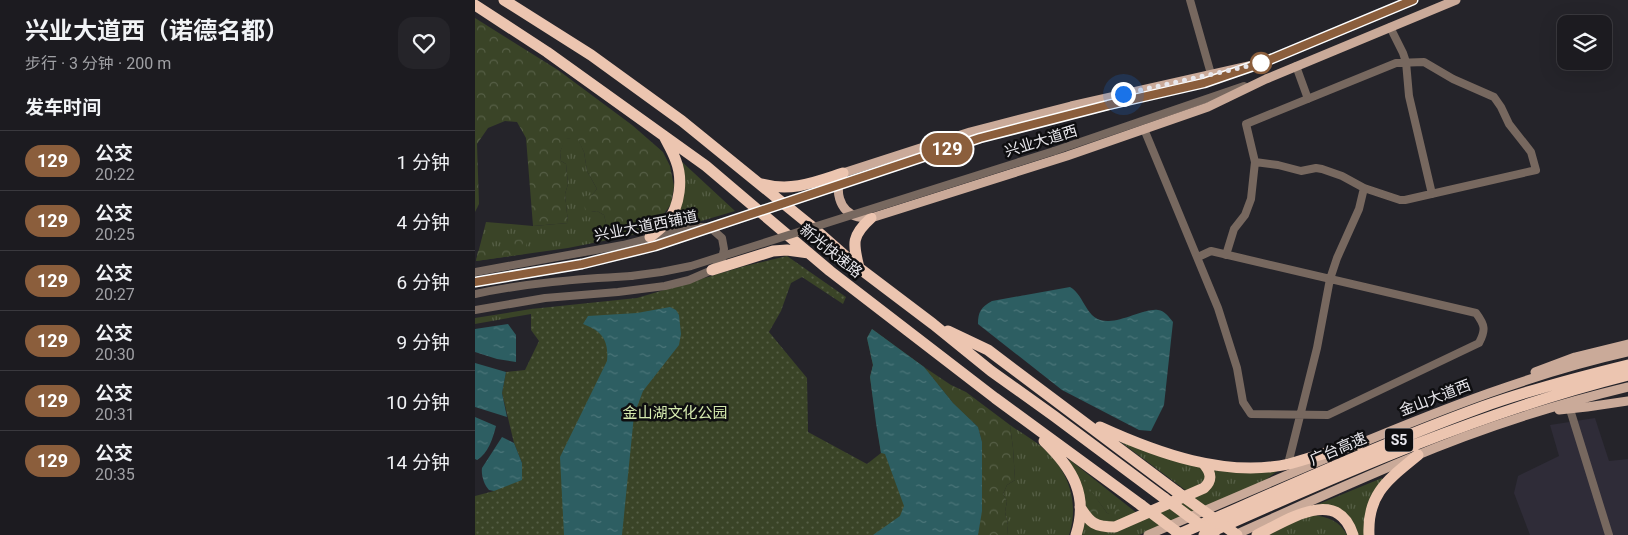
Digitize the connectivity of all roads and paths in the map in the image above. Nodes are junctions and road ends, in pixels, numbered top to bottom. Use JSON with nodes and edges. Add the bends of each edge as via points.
{"nodes":[{"id":1,"x":504,"y":0,"type":"edge"},
{"id":2,"x":1190,"y":0,"type":"edge"},
{"id":3,"x":1413,"y":0,"type":"edge"},
{"id":4,"x":1456,"y":0,"type":"edge"},
{"id":5,"x":475,"y":5,"type":"edge"},
{"id":6,"x":1390,"y":27,"type":"junction"},
{"id":7,"x":1406,"y":62,"type":"junction"},
{"id":8,"x":1262,"y":63,"type":"junction"},
{"id":9,"x":1297,"y":66,"type":"junction"},
{"id":10,"x":1211,"y":74,"type":"junction"},
{"id":11,"x":1229,"y":74,"type":"junction"},
{"id":12,"x":1266,"y":79,"type":"junction"},
{"id":13,"x":1234,"y":90,"type":"junction"},
{"id":14,"x":1308,"y":99,"type":"junction"},
{"id":15,"x":1144,"y":129,"type":"junction"},
{"id":16,"x":663,"y":134,"type":"junction"},
{"id":17,"x":1255,"y":162,"type":"junction"},
{"id":18,"x":843,"y":173,"type":"junction"},
{"id":19,"x":757,"y":182,"type":"junction"},
{"id":20,"x":1364,"y":188,"type":"junction"},
{"id":21,"x":1432,"y":194,"type":"junction"},
{"id":22,"x":871,"y":218,"type":"junction"},
{"id":23,"x":650,"y":237,"type":"junction"},
{"id":24,"x":809,"y":253,"type":"junction"},
{"id":25,"x":1226,"y":255,"type":"junction"},
{"id":26,"x":1198,"y":257,"type":"junction"},
{"id":27,"x":859,"y":268,"type":"junction"},
{"id":28,"x":713,"y":270,"type":"junction"},
{"id":29,"x":475,"y":272,"type":"edge"},
{"id":30,"x":1330,"y":279,"type":"junction"},
{"id":31,"x":475,"y":282,"type":"edge"},
{"id":32,"x":475,"y":294,"type":"edge"},
{"id":33,"x":475,"y":310,"type":"edge"},
{"id":34,"x":933,"y":324,"type":"junction"},
{"id":35,"x":1628,"y":344,"type":"edge"},
{"id":36,"x":1628,"y":352,"type":"edge"},
{"id":37,"x":943,"y":358,"type":"junction"},
{"id":38,"x":1628,"y":365,"type":"edge"},
{"id":39,"x":1628,"y":375,"type":"edge"},
{"id":40,"x":1628,"y":387,"type":"edge"},
{"id":41,"x":1491,"y":392,"type":"junction"},
{"id":42,"x":1628,"y":401,"type":"edge"},
{"id":43,"x":1569,"y":406,"type":"junction"},
{"id":44,"x":1300,"y":414,"type":"junction"},
{"id":45,"x":1078,"y":416,"type":"junction"},
{"id":46,"x":1359,"y":444,"type":"junction"},
{"id":47,"x":1418,"y":455,"type":"junction"},
{"id":48,"x":1203,"y":463,"type":"junction"},
{"id":49,"x":1288,"y":464,"type":"junction"},
{"id":50,"x":1080,"y":506,"type":"junction"},
{"id":51,"x":1076,"y":535,"type":"edge"},
{"id":52,"x":1149,"y":535,"type":"edge"},
{"id":53,"x":1179,"y":535,"type":"edge"},
{"id":54,"x":1204,"y":535,"type":"edge"},
{"id":55,"x":1214,"y":535,"type":"edge"},
{"id":56,"x":1236,"y":535,"type":"edge"},
{"id":57,"x":1257,"y":535,"type":"edge"},
{"id":58,"x":1353,"y":535,"type":"edge"},
{"id":59,"x":1369,"y":535,"type":"edge"},
{"id":60,"x":1609,"y":535,"type":"edge"}],
"edges":[{"from":1,"to":19,"type":"highway","name":"新光快速路","via":[[591,55],[683,120]]},
{"from":2,"to":10,"type":"street"},
{"from":3,"to":8,"type":"main road","name":"兴业大道西"},
{"from":4,"to":6,"type":"main road","name":"兴业大道西"},
{"from":5,"to":16,"type":"highway","name":"新光快速路"},
{"from":6,"to":7,"type":"street"},
{"from":6,"to":9,"type":"main road","name":"兴业大道西"},
{"from":7,"to":14,"type":"street","via":[[1396,63]]},
{"from":7,"to":21,"type":"street","via":[[1409,96]]},
{"from":7,"to":21,"type":"street","via":[[1423,62],[1494,97],[1509,124],[1531,152],[1536,170]]},
{"from":8,"to":10,"type":"main road"},
{"from":8,"to":11,"type":"street","name":"兴业大道西"},
{"from":9,"to":12,"type":"main road","name":"兴业大道西"},
{"from":9,"to":14,"type":"street"},
{"from":10,"to":18,"type":"main road","via":[[970,132]]},
{"from":11,"to":13,"type":"street","via":[[1227,79]]},
{"from":11,"to":31,"type":"street","name":"兴业大道西","bridge":true,"via":[[939,151],[655,246],[582,264]]},
{"from":12,"to":13,"type":"street","name":"兴业大道西"},
{"from":12,"to":15,"type":"main road","via":[[1208,107]]},
{"from":13,"to":32,"type":"street","name":"兴业大道西","bridge":true,"via":[[1054,151],[691,266],[631,276],[537,283]]},
{"from":14,"to":17,"type":"street","via":[[1246,124]]},
{"from":15,"to":22,"type":"main road"},
{"from":15,"to":26,"type":"street"},
{"from":16,"to":23,"type":"highway","via":[[676,162],[679,193],[668,222]]},
{"from":16,"to":24,"type":"highway","name":"新光快速路"},
{"from":17,"to":20,"type":"street","via":[[1301,170],[1322,169]]},
{"from":17,"to":25,"type":"street","via":[[1251,199],[1245,215],[1234,229]]},
{"from":18,"to":19,"type":"highway","via":[[799,187],[775,187]]},
{"from":18,"to":22,"type":"main road","via":[[839,180],[839,198],[850,213],[859,218]]},
{"from":19,"to":27,"type":"highway","name":"新光快速路"},
{"from":20,"to":21,"type":"street","via":[[1400,200]]},
{"from":20,"to":30,"type":"street","via":[[1359,209]]},
{"from":22,"to":27,"type":"highway","via":[[856,234],[854,241]]},
{"from":23,"to":28,"type":"street","name":"兴业大道西铺道","via":[[692,227],[713,230],[722,238],[725,249]]},
{"from":23,"to":29,"type":"street","name":"兴业大道西铺道"},
{"from":24,"to":28,"type":"highway","via":[[773,251]]},
{"from":24,"to":37,"type":"highway","name":"新光快速路"},
{"from":25,"to":26,"type":"street","via":[[1211,251]]},
{"from":25,"to":30,"type":"street"},
{"from":26,"to":44,"type":"street","via":[[1230,342],[1243,402],[1251,414]]},
{"from":27,"to":34,"type":"highway","name":"新光快速路"},
{"from":28,"to":33,"type":"street","via":[[665,286],[545,298]]},
{"from":30,"to":44,"type":"street"},
{"from":30,"to":44,"type":"street","via":[[1476,313],[1483,323],[1484,333],[1479,343],[1328,415]]},
{"from":34,"to":45,"type":"highway","via":[[988,350]]},
{"from":34,"to":55,"type":"highway","name":"新光快速路","bridge":true,"via":[[991,371]]},
{"from":35,"to":41,"type":"main road","via":[[1575,357]]},
{"from":36,"to":41,"type":"main road","name":"金山大道西"},
{"from":37,"to":50,"type":"highway","via":[[968,384],[1045,441],[1063,459],[1075,479]]},
{"from":37,"to":53,"type":"highway","name":"新光快速路","bridge":true},
{"from":38,"to":53,"type":"highway","name":"广台高速","number":"S5","via":[[1483,407]]},
{"from":39,"to":54,"type":"highway","name":"广台高速","number":"S5","via":[[1539,400],[1446,432]]},
{"from":40,"to":43,"type":"main road"},
{"from":41,"to":46,"type":"main road","name":"金山大道西"},
{"from":42,"to":43,"type":"main road"},
{"from":43,"to":47,"type":"main road","via":[[1537,412]]},
{"from":43,"to":60,"type":"street"},
{"from":44,"to":49,"type":"street"},
{"from":45,"to":48,"type":"highway","via":[[1129,440]]},
{"from":45,"to":56,"type":"highway","bridge":true},
{"from":46,"to":49,"type":"highway"},
{"from":46,"to":52,"type":"main road","name":"金山大道西"},
{"from":47,"to":56,"type":"main road"},
{"from":47,"to":59,"type":"highway","via":[[1379,492],[1373,503]]},
{"from":48,"to":49,"type":"highway","via":[[1250,468]]},
{"from":48,"to":50,"type":"highway","via":[[1211,477],[1204,488],[1115,526],[1095,524],[1087,519]]},
{"from":50,"to":51,"type":"highway"},
{"from":57,"to":58,"type":"highway","via":[[1293,517],[1316,510],[1342,518]]}]}
